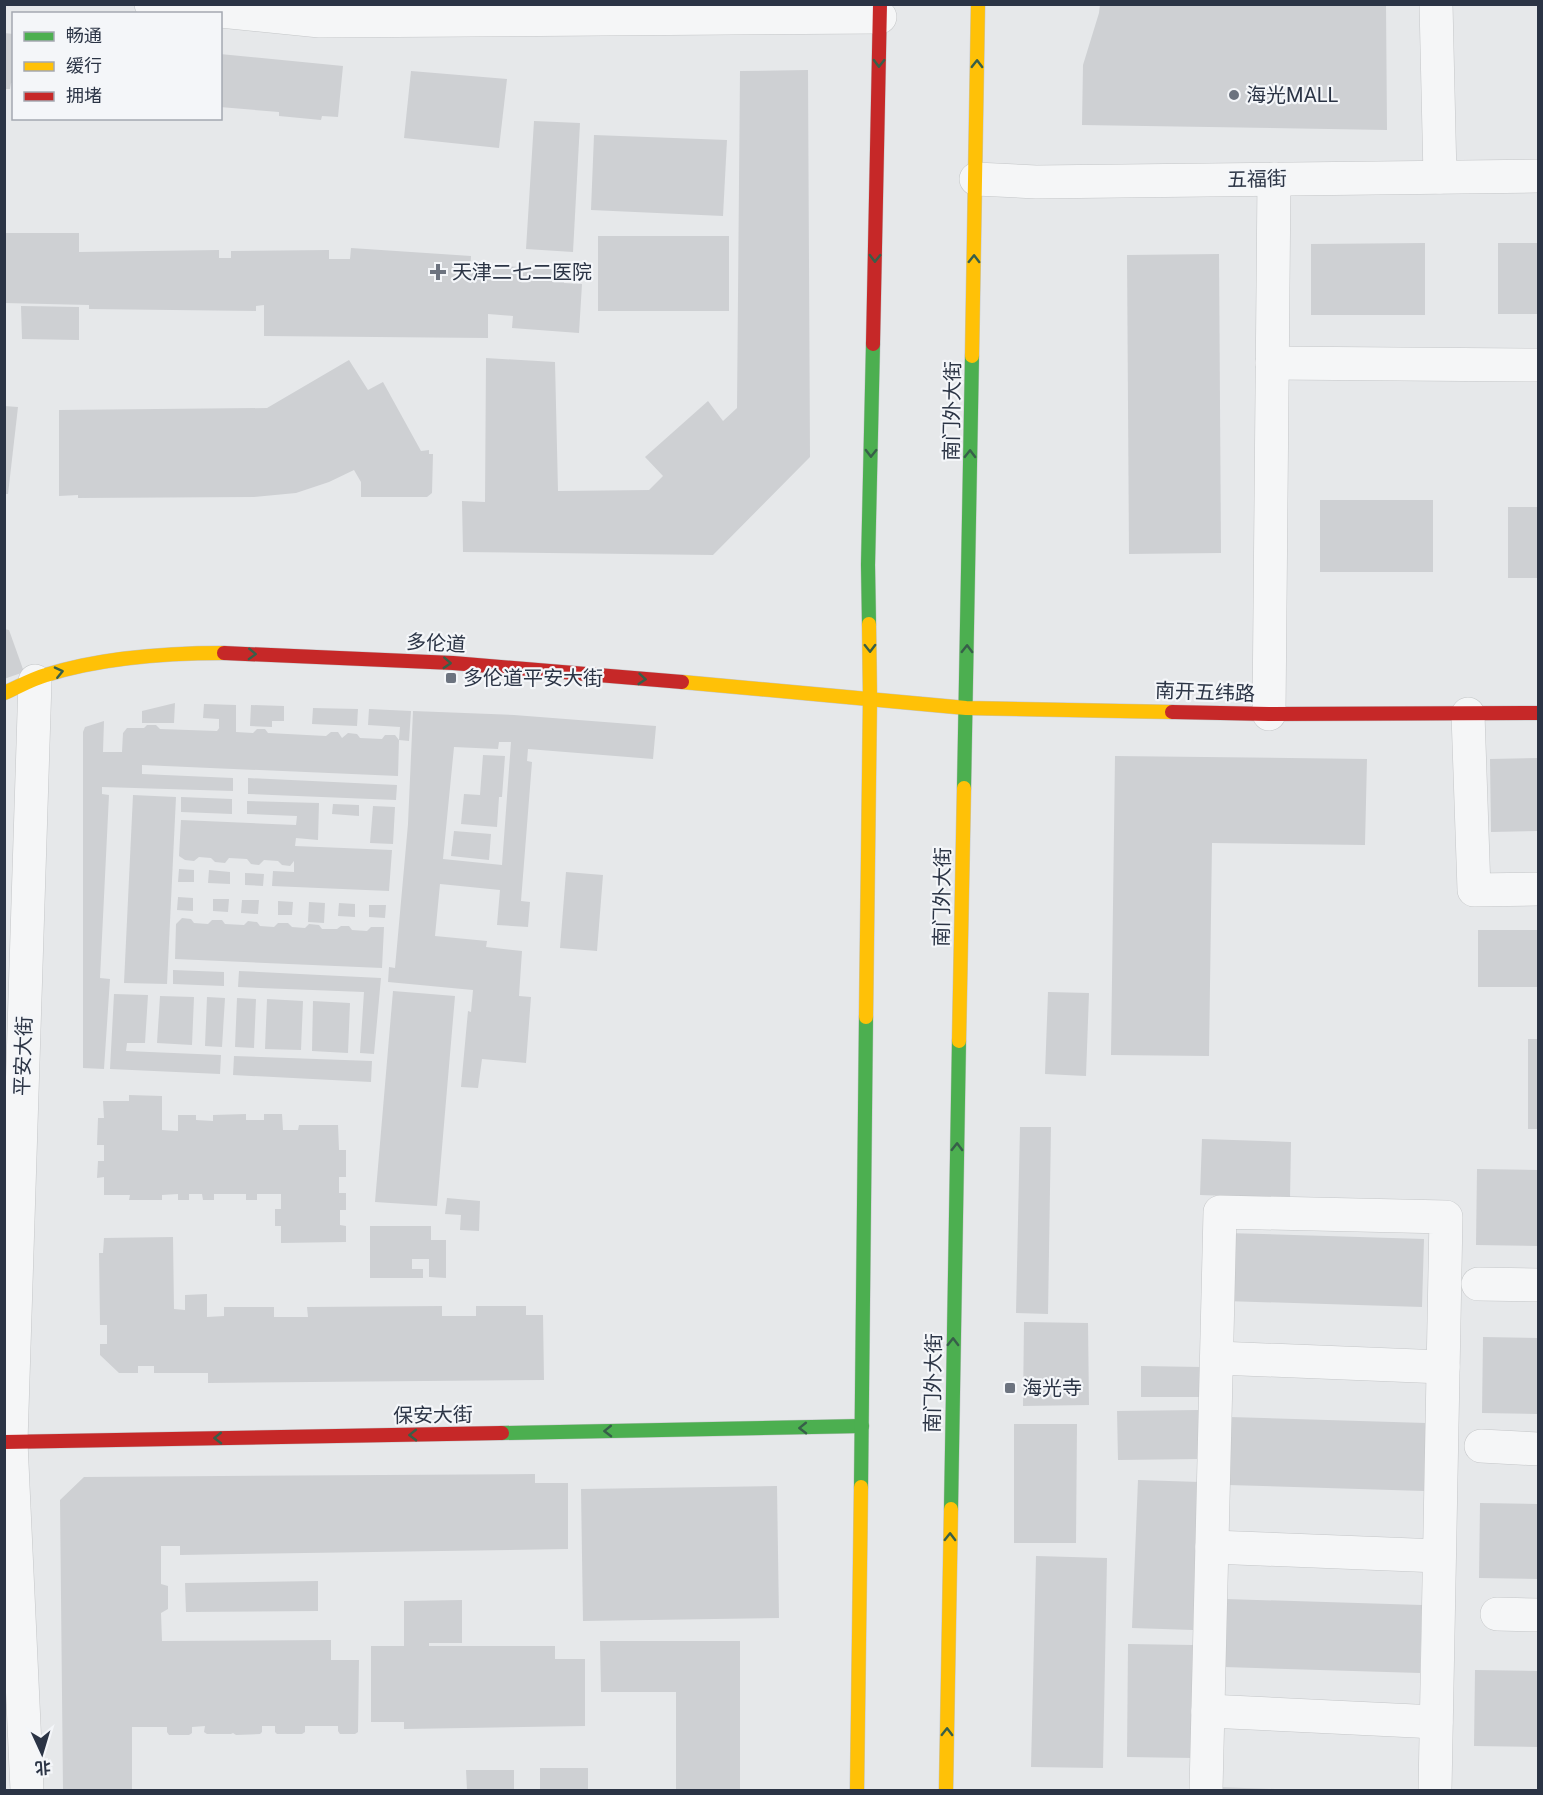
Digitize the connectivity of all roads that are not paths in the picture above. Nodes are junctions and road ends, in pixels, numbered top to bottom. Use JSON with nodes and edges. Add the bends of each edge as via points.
{"nodes":[{"id":1,"x":151,"y":4,"type":"edge"},
{"id":2,"x":978,"y":4,"type":"edge"},
{"id":3,"x":1436,"y":4,"type":"edge"},
{"id":4,"x":880,"y":11,"type":"edge"},
{"id":5,"x":1539,"y":176,"type":"edge"},
{"id":6,"x":1440,"y":177,"type":"junction"},
{"id":7,"x":976,"y":179,"type":"junction"},
{"id":8,"x":1274,"y":179,"type":"junction"},
{"id":9,"x":1272,"y":363,"type":"junction"},
{"id":10,"x":1539,"y":365,"type":"edge"},
{"id":11,"x":35,"y":681,"type":"junction"},
{"id":12,"x":4,"y":693,"type":"edge"},
{"id":13,"x":870,"y":698,"type":"junction"},
{"id":14,"x":966,"y":708,"type":"junction"},
{"id":15,"x":1539,"y":713,"type":"edge"},
{"id":16,"x":1269,"y":714,"type":"junction"},
{"id":17,"x":1468,"y":714,"type":"junction"},
{"id":18,"x":1539,"y":889,"type":"edge"},
{"id":19,"x":1478,"y":1284,"type":"dead end"},
{"id":20,"x":1539,"y":1285,"type":"edge"},
{"id":21,"x":1216,"y":1358,"type":"junction"},
{"id":22,"x":1443,"y":1367,"type":"junction"},
{"id":23,"x":861,"y":1426,"type":"junction"},
{"id":24,"x":8,"y":1442,"type":"edge"},
{"id":25,"x":1481,"y":1446,"type":"dead end"},
{"id":26,"x":1539,"y":1449,"type":"edge"},
{"id":27,"x":1212,"y":1547,"type":"junction"},
{"id":28,"x":1439,"y":1556,"type":"junction"},
{"id":29,"x":1497,"y":1614,"type":"dead end"},
{"id":30,"x":1539,"y":1615,"type":"edge"},
{"id":31,"x":1208,"y":1711,"type":"junction"},
{"id":32,"x":1436,"y":1722,"type":"junction"},
{"id":33,"x":27,"y":1791,"type":"edge"},
{"id":34,"x":857,"y":1791,"type":"edge"},
{"id":35,"x":946,"y":1791,"type":"edge"},
{"id":36,"x":1206,"y":1791,"type":"edge"},
{"id":37,"x":1435,"y":1791,"type":"edge"}],
"edges":[{"from":1,"to":4,"type":"street","via":[[320,21]]},
{"from":7,"to":2,"type":"main road","name":"南门外大街","one_way":true},
{"from":3,"to":6,"type":"street"},
{"from":4,"to":13,"type":"main road","one_way":true,"via":[[868,565]]},
{"from":5,"to":6,"type":"street","name":"五福街"},
{"from":6,"to":8,"type":"street","name":"五福街"},
{"from":7,"to":8,"type":"street","name":"五福街"},
{"from":14,"to":7,"type":"main road","name":"南门外大街","one_way":true},
{"from":8,"to":9,"type":"street"},
{"from":9,"to":10,"type":"street"},
{"from":9,"to":16,"type":"street"},
{"from":11,"to":12,"type":"main road","name":"多伦道"},
{"from":11,"to":13,"type":"main road","name":"多伦道","one_way":true,"via":[[46,675],[140,657],[244,653],[453,663]]},
{"from":11,"to":24,"type":"street","name":"平安大街"},
{"from":13,"to":14,"type":"main road","name":"南开五纬路"},
{"from":13,"to":23,"type":"main road"},
{"from":14,"to":16,"type":"main road","name":"南开五纬路"},
{"from":35,"to":14,"type":"main road","name":"南门外大街","one_way":true},
{"from":15,"to":17,"type":"main road","name":"南开五纬路"},
{"from":16,"to":17,"type":"main road","name":"南开五纬路"},
{"from":17,"to":18,"type":"street","via":[[1474,890]]},
{"from":19,"to":20,"type":"street"},
{"from":21,"to":22,"type":"street"},
{"from":21,"to":22,"type":"street","via":[[1220,1212],[1446,1217]]},
{"from":21,"to":27,"type":"street"},
{"from":22,"to":28,"type":"street"},
{"from":23,"to":24,"type":"main road","name":"保安大街","one_way":true},
{"from":23,"to":34,"type":"main road"},
{"from":24,"to":33,"type":"street","name":"平安大街"},
{"from":25,"to":26,"type":"street"},
{"from":27,"to":28,"type":"street"},
{"from":27,"to":31,"type":"street"},
{"from":28,"to":32,"type":"street"},
{"from":29,"to":30,"type":"street"},
{"from":31,"to":32,"type":"street"},
{"from":31,"to":36,"type":"street"},
{"from":32,"to":37,"type":"street"}]}
